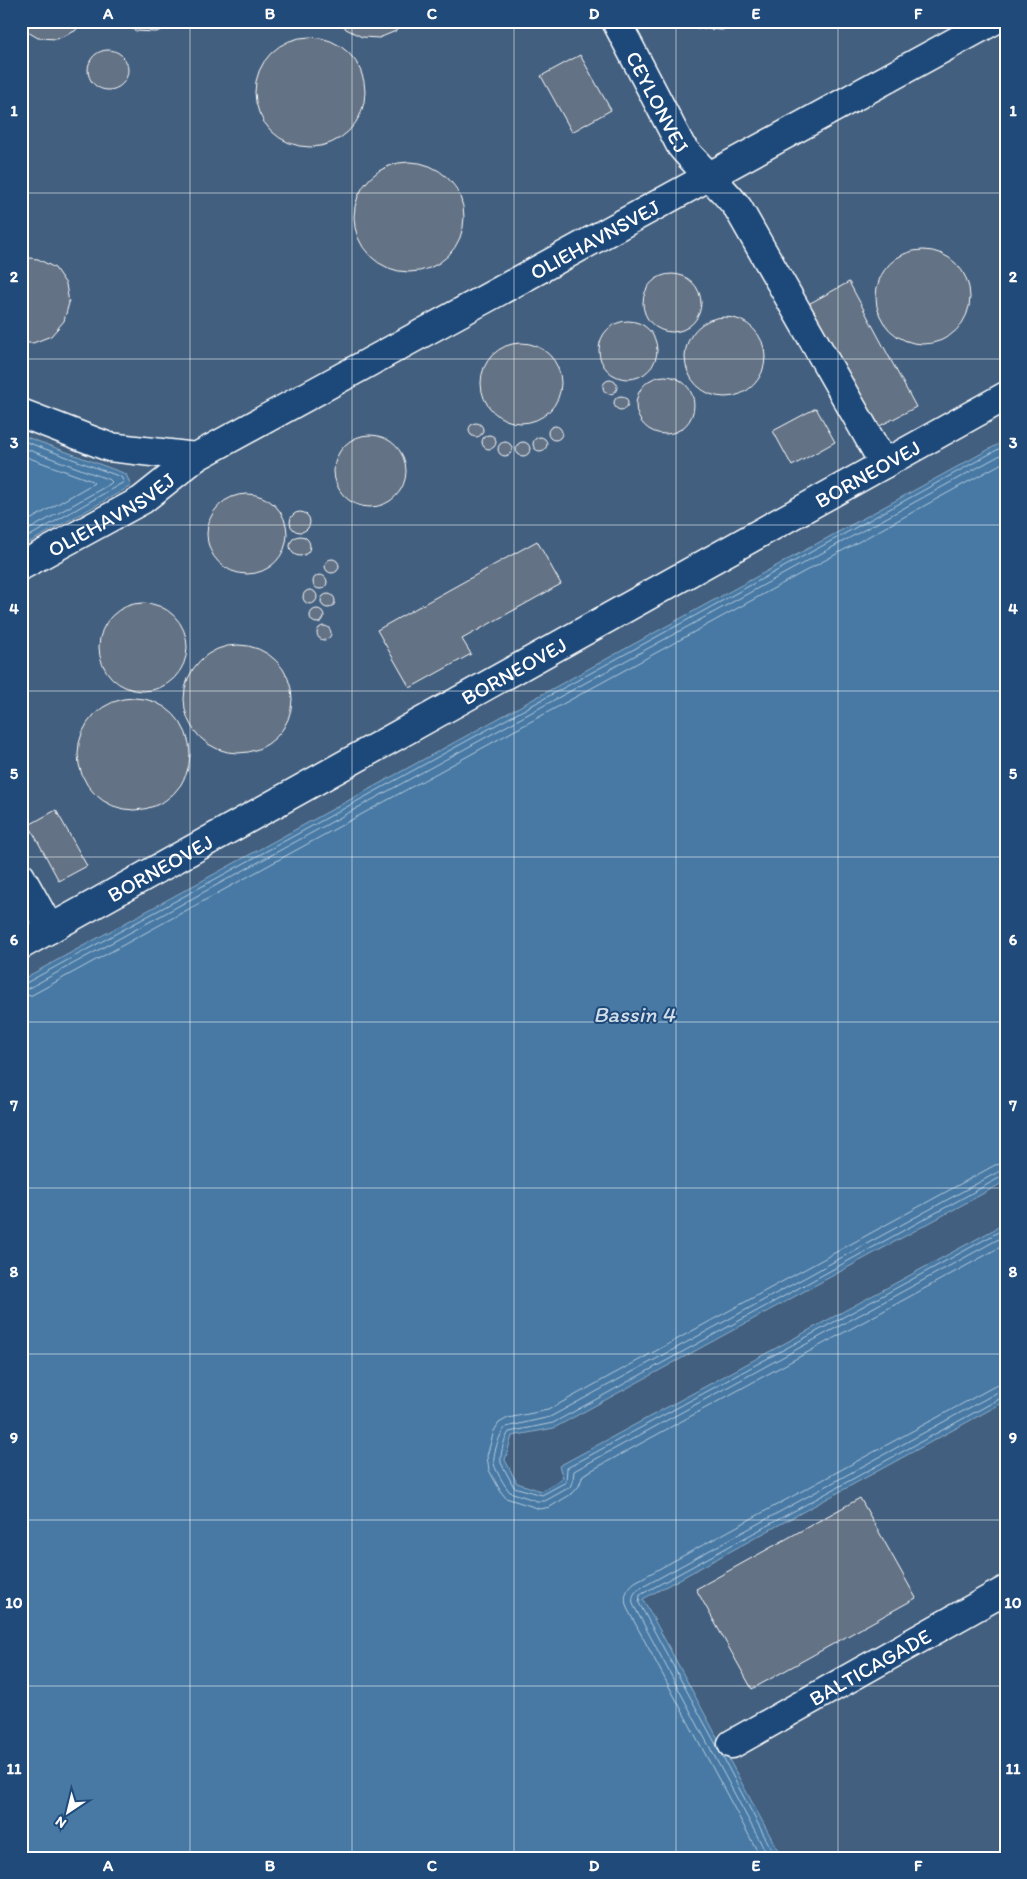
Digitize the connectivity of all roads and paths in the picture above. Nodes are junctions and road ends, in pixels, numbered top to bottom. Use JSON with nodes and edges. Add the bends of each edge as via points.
{"nodes":[{"id":1,"x":616,"y":21,"type":"edge"},
{"id":2,"x":993,"y":21,"type":"edge"},
{"id":3,"x":709,"y":176,"type":"junction"},
{"id":4,"x":1006,"y":396,"type":"edge"},
{"id":5,"x":21,"y":413,"type":"edge"},
{"id":6,"x":196,"y":457,"type":"junction"},
{"id":7,"x":884,"y":464,"type":"junction"},
{"id":8,"x":21,"y":566,"type":"edge"},
{"id":9,"x":21,"y":877,"type":"edge"},
{"id":10,"x":50,"y":929,"type":"junction"},
{"id":11,"x":21,"y":945,"type":"edge"},
{"id":12,"x":1006,"y":1590,"type":"edge"},
{"id":13,"x":732,"y":1744,"type":"dead end"}],
"edges":[{"from":1,"to":3,"type":"street","name":"CEYLONVEJ","via":[[681,146]]},
{"from":2,"to":3,"type":"street","name":"OLIEHAVNSVEJ"},
{"from":3,"to":6,"type":"street","name":"OLIEHAVNSVEJ"},
{"from":3,"to":7,"type":"street","name":"CEYLONVEJ","via":[[738,208]]},
{"from":4,"to":7,"type":"street","name":"BORNEOVEJ"},
{"from":5,"to":6,"type":"street","name":"OLIEHAVNSVEJ","via":[[109,447]]},
{"from":6,"to":8,"type":"street","name":"OLIEHAVNSVEJ","via":[[142,500]]},
{"from":7,"to":10,"type":"street","name":"BORNEOVEJ"},
{"from":9,"to":10,"type":"street"},
{"from":10,"to":11,"type":"street","name":"BORNEOVEJ"},
{"from":12,"to":13,"type":"street","name":"BALTICAGADE"}]}
